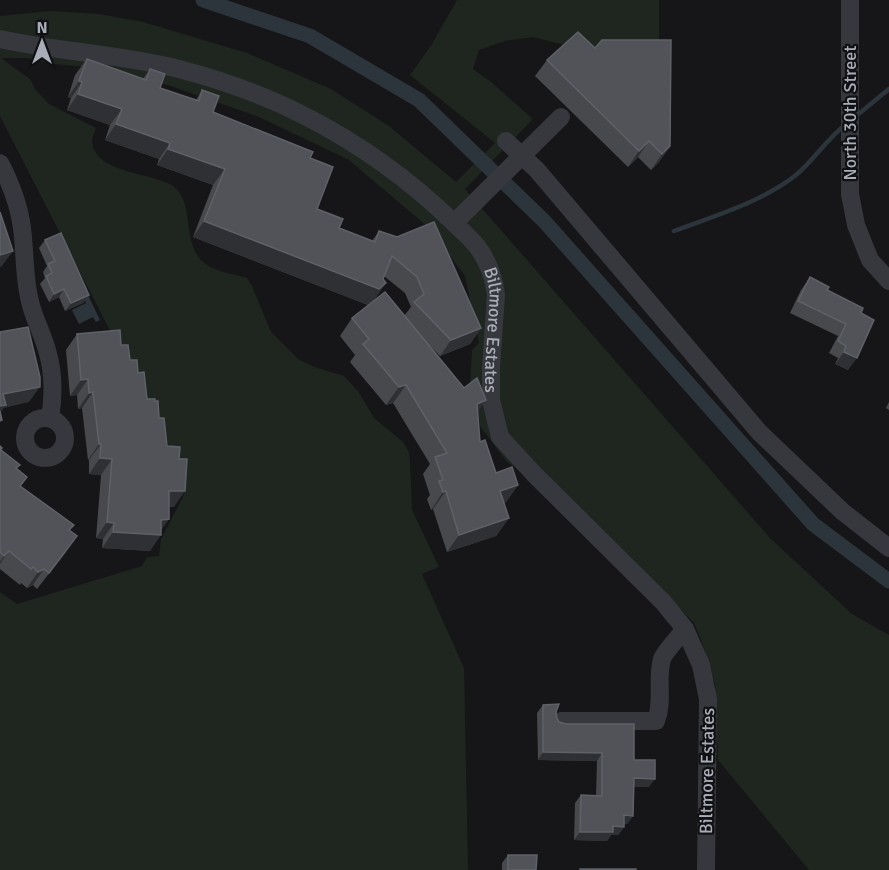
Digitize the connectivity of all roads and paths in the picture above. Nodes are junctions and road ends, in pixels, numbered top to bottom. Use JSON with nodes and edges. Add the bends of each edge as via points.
{"nodes":[{"id":1,"x":850,"y":0,"type":"edge"},
{"id":2,"x":0,"y":39,"type":"edge"},
{"id":3,"x":561,"y":117,"type":"dead end"},
{"id":4,"x":506,"y":141,"type":"dead end"},
{"id":5,"x":518,"y":158,"type":"junction"},
{"id":6,"x":0,"y":163,"type":"edge"},
{"id":7,"x":454,"y":223,"type":"junction"},
{"id":8,"x":889,"y":281,"type":"edge"},
{"id":9,"x":50,"y":418,"type":"dead end"},
{"id":10,"x":889,"y":548,"type":"edge"},
{"id":11,"x":685,"y":629,"type":"junction"},
{"id":12,"x":561,"y":720,"type":"edge"},
{"id":13,"x":706,"y":870,"type":"edge"}],
"edges":[{"from":1,"to":8,"type":"street","name":"North 30th Street","via":[[850,194],[856,225],[870,260]]},
{"from":2,"to":7,"type":"street","name":"Biltmore Estates","via":[[127,57],[207,77],[253,94],[303,115],[357,146]]},
{"from":3,"to":5,"type":"street"},
{"from":4,"to":5,"type":"street"},
{"from":5,"to":7,"type":"street"},
{"from":5,"to":10,"type":"street","via":[[537,170],[759,432],[843,512]]},
{"from":6,"to":9,"type":"street","via":[[18,207],[29,301],[52,374]]},
{"from":7,"to":11,"type":"street","name":"Biltmore Estates","via":[[480,250],[495,284],[491,400],[500,437]]},
{"from":11,"to":12,"type":"street","via":[[663,656],[660,712],[656,720]]},
{"from":11,"to":13,"type":"street","name":"Biltmore Estates","via":[[708,692]]}]}
